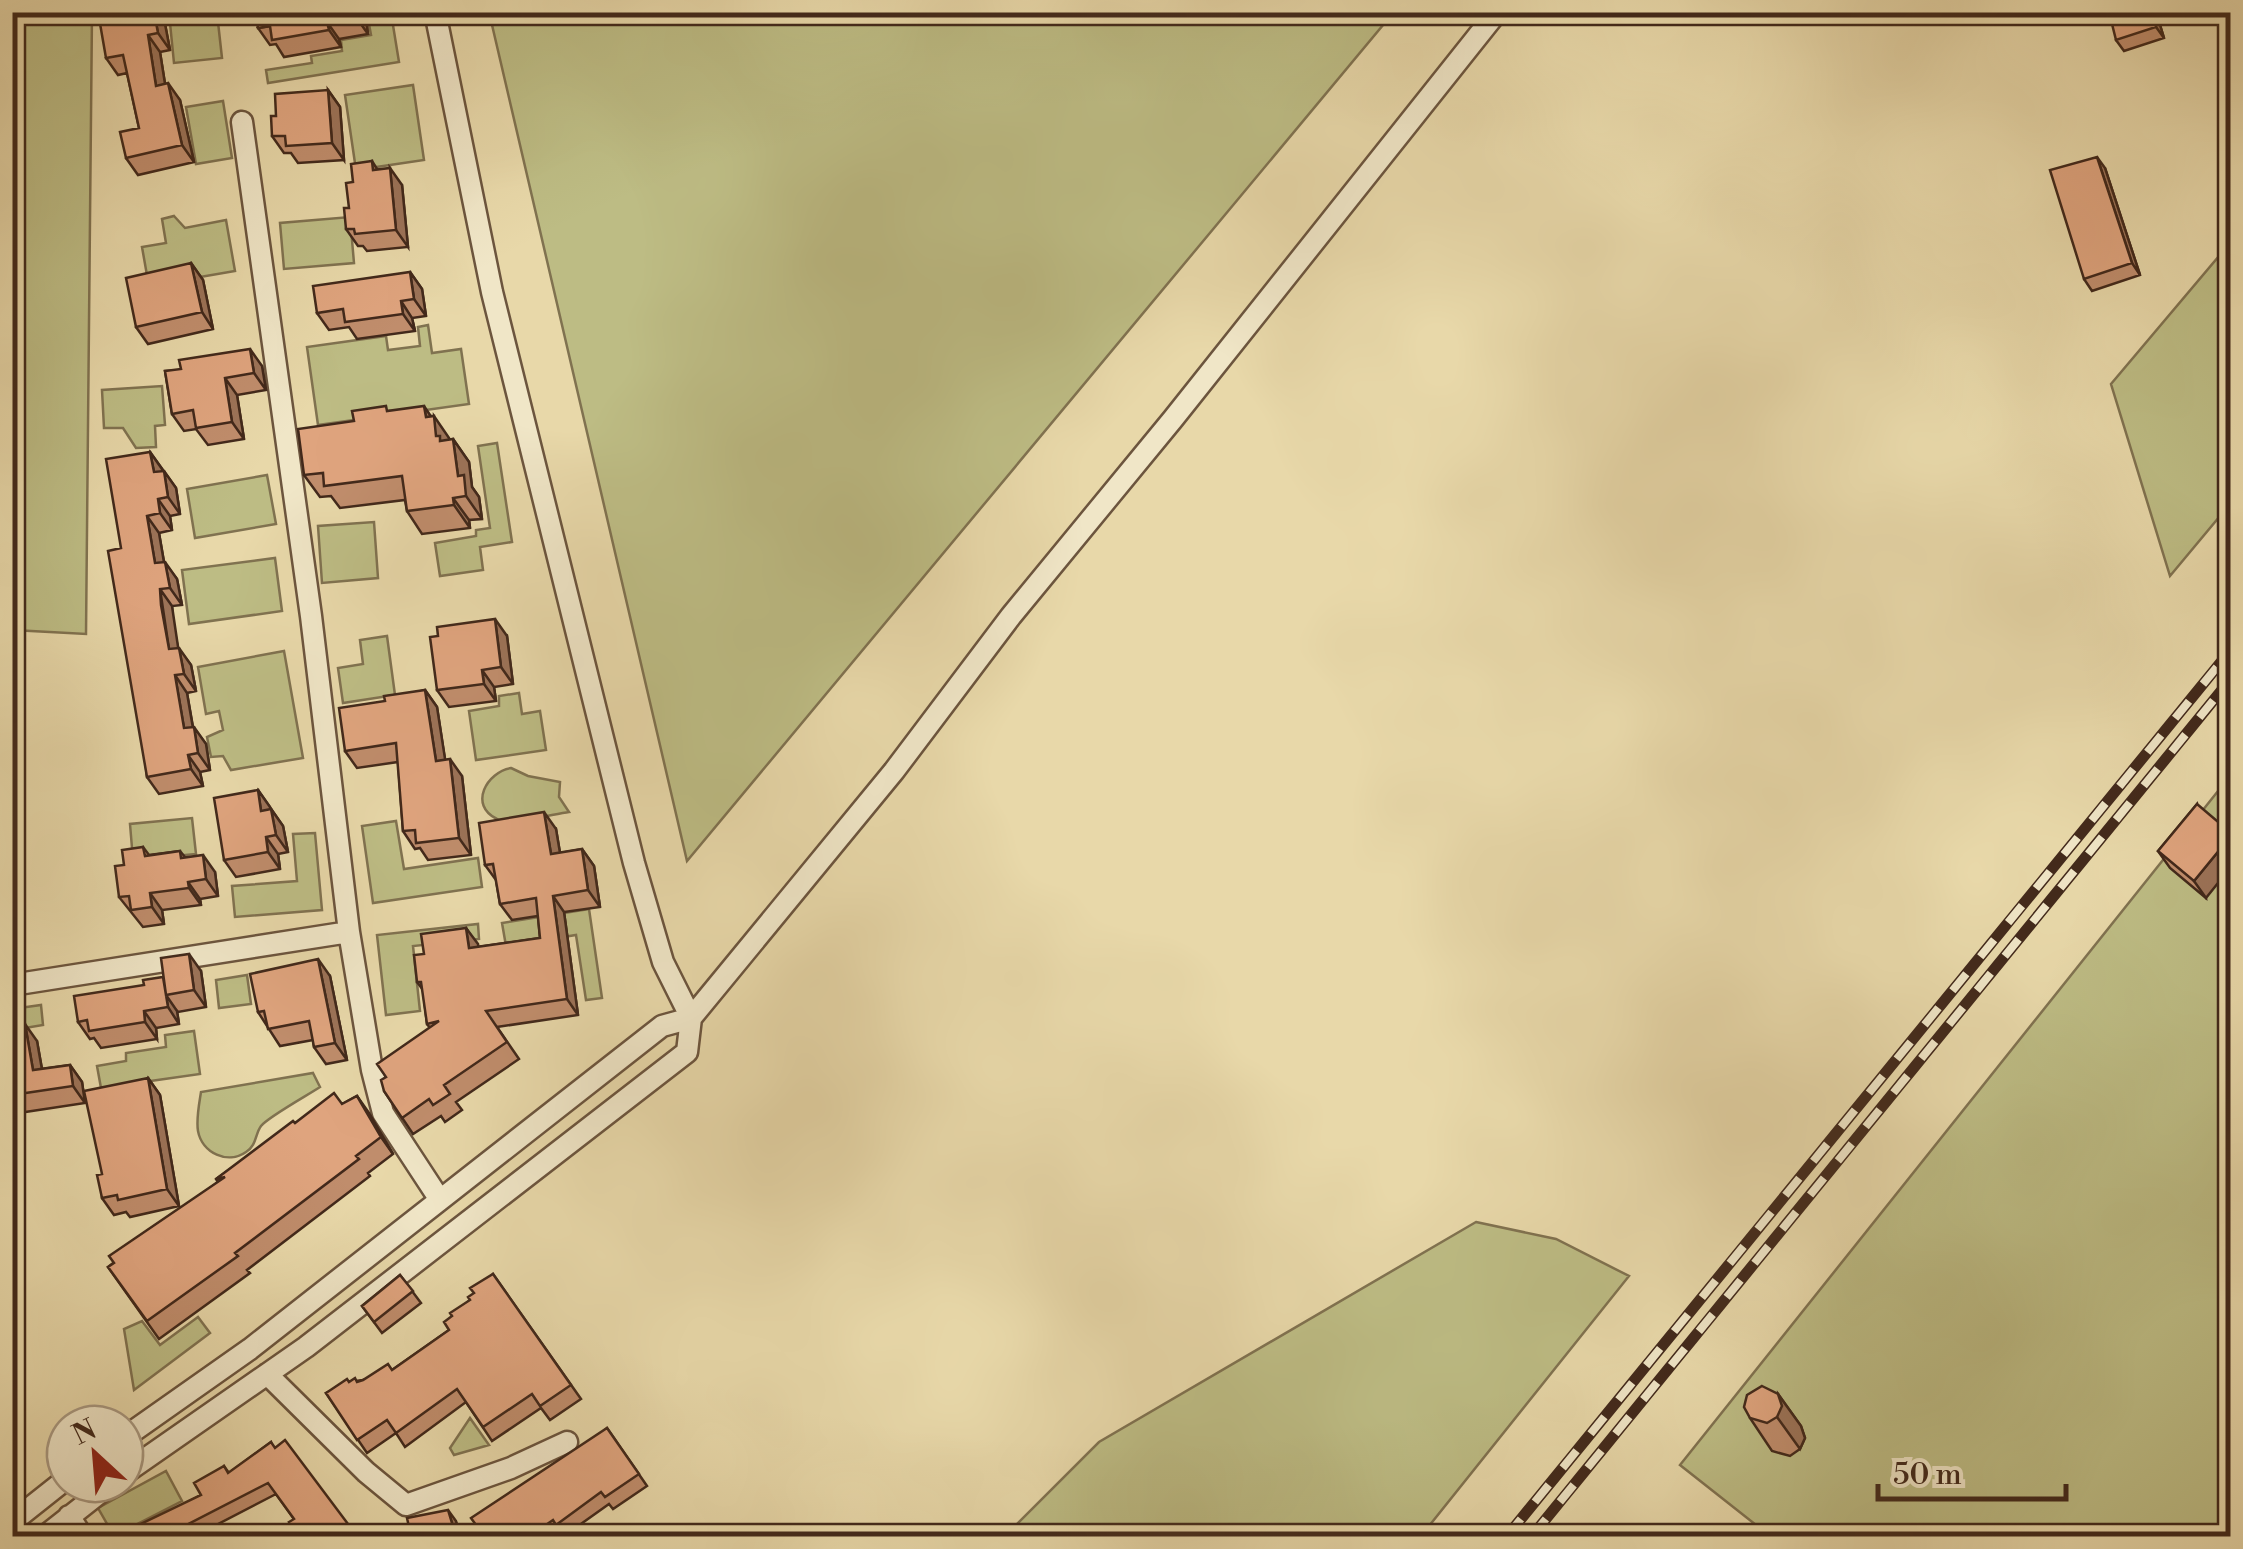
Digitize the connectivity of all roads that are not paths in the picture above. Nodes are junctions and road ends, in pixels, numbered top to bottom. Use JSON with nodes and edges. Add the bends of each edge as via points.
{"nodes":[{"id":1,"x":434,"y":12,"type":"edge"},
{"id":2,"x":1497,"y":12,"type":"edge"},
{"id":3,"x":242,"y":122,"type":"dead end"},
{"id":4,"x":349,"y":932,"type":"junction"},
{"id":5,"x":12,"y":985,"type":"edge"},
{"id":6,"x":691,"y":1018,"type":"junction"},
{"id":7,"x":440,"y":1200,"type":"junction"},
{"id":8,"x":267,"y":1374,"type":"junction"},
{"id":9,"x":145,"y":1423,"type":"edge"},
{"id":10,"x":567,"y":1442,"type":"dead end"},
{"id":11,"x":145,"y":1459,"type":"edge"},
{"id":12,"x":45,"y":1496,"type":"edge"},
{"id":13,"x":85,"y":1504,"type":"edge"},
{"id":14,"x":69,"y":1516,"type":"junction"},
{"id":15,"x":12,"y":1522,"type":"edge"},
{"id":16,"x":45,"y":1536,"type":"edge"},
{"id":17,"x":82,"y":1536,"type":"edge"}],
"edges":[{"from":1,"to":6,"type":"street","via":[[492,292],[634,863],[662,962]]},
{"from":2,"to":6,"type":"street"},
{"from":3,"to":4,"type":"street"},
{"from":4,"to":5,"type":"street"},
{"from":4,"to":7,"type":"street","via":[[383,1113]]},
{"from":6,"to":7,"type":"street","via":[[662,1026]]},
{"from":6,"to":8,"type":"street","via":[[687,1052]]},
{"from":7,"to":9,"type":"street"},
{"from":8,"to":10,"type":"street","via":[[406,1504]]},
{"from":8,"to":11,"type":"street"},
{"from":12,"to":15,"type":"street"},
{"from":13,"to":14,"type":"street"},
{"from":14,"to":16,"type":"street"},
{"from":14,"to":17,"type":"street"}]}
